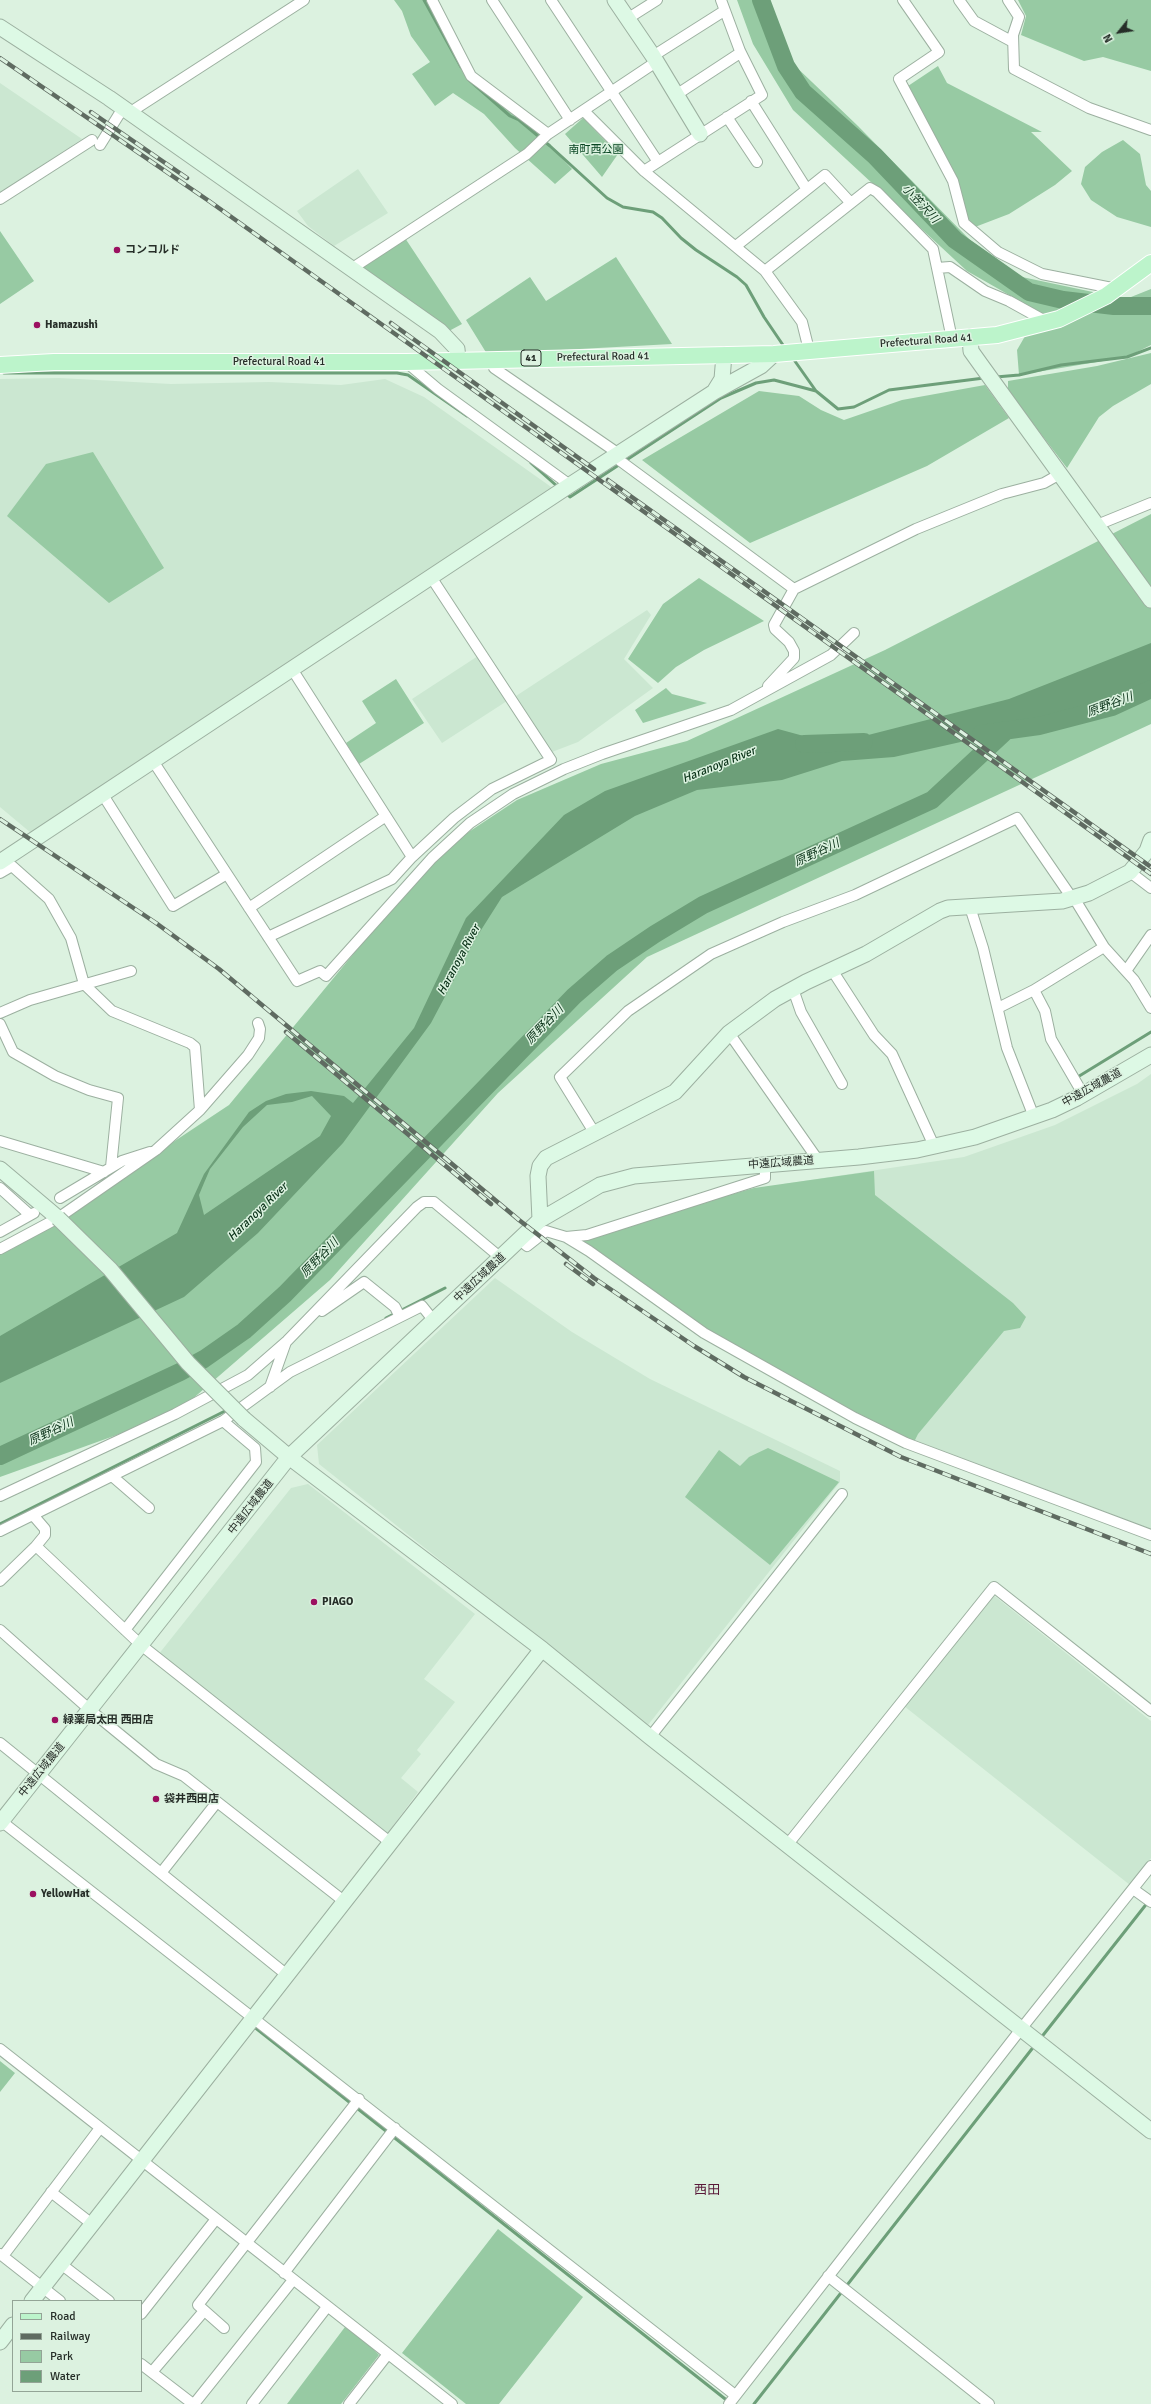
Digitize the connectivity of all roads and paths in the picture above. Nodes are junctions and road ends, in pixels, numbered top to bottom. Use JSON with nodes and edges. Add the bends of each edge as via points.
{"nodes":[{"id":1,"x":304,"y":0,"type":"edge"},
{"id":2,"x":432,"y":0,"type":"edge"},
{"id":3,"x":492,"y":0,"type":"edge"},
{"id":4,"x":551,"y":0,"type":"edge"},
{"id":5,"x":615,"y":0,"type":"edge"},
{"id":6,"x":657,"y":0,"type":"edge"},
{"id":7,"x":720,"y":0,"type":"edge"},
{"id":8,"x":903,"y":0,"type":"edge"},
{"id":9,"x":959,"y":0,"type":"edge"},
{"id":10,"x":1008,"y":0,"type":"edge"},
{"id":11,"x":724,"y":11,"type":"junction"},
{"id":12,"x":628,"y":19,"type":"junction"},
{"id":13,"x":0,"y":27,"type":"edge"},
{"id":14,"x":1013,"y":42,"type":"junction"},
{"id":15,"x":740,"y":53,"type":"junction"},
{"id":16,"x":654,"y":59,"type":"junction"},
{"id":17,"x":611,"y":93,"type":"junction"},
{"id":18,"x":676,"y":95,"type":"junction"},
{"id":19,"x":751,"y":101,"type":"junction"},
{"id":20,"x":126,"y":110,"type":"junction"},
{"id":21,"x":584,"y":111,"type":"junction"},
{"id":22,"x":727,"y":117,"type":"junction"},
{"id":23,"x":570,"y":120,"type":"junction"},
{"id":24,"x":1151,"y":130,"type":"edge"},
{"id":25,"x":548,"y":134,"type":"junction"},
{"id":26,"x":700,"y":134,"type":"junction"},
{"id":27,"x":658,"y":162,"type":"junction"},
{"id":28,"x":757,"y":162,"type":"dead end"},
{"id":29,"x":644,"y":171,"type":"junction"},
{"id":30,"x":806,"y":188,"type":"junction"},
{"id":31,"x":0,"y":199,"type":"edge"},
{"id":32,"x":850,"y":202,"type":"junction"},
{"id":33,"x":736,"y":246,"type":"junction"},
{"id":34,"x":937,"y":268,"type":"junction"},
{"id":35,"x":1149,"y":268,"type":"edge"},
{"id":36,"x":352,"y":269,"type":"junction"},
{"id":37,"x":765,"y":271,"type":"junction"},
{"id":38,"x":1111,"y":292,"type":"junction"},
{"id":39,"x":1053,"y":320,"type":"junction"},
{"id":40,"x":970,"y":337,"type":"junction"},
{"id":41,"x":952,"y":339,"type":"junction"},
{"id":42,"x":809,"y":350,"type":"junction"},
{"id":43,"x":774,"y":354,"type":"junction"},
{"id":44,"x":724,"y":355,"type":"junction"},
{"id":45,"x":458,"y":359,"type":"junction"},
{"id":46,"x":494,"y":359,"type":"junction"},
{"id":47,"x":406,"y":362,"type":"junction"},
{"id":48,"x":0,"y":365,"type":"edge"},
{"id":49,"x":714,"y":392,"type":"junction"},
{"id":50,"x":617,"y":456,"type":"junction"},
{"id":51,"x":1060,"y":474,"type":"junction"},
{"id":52,"x":570,"y":485,"type":"junction"},
{"id":53,"x":1151,"y":503,"type":"edge"},
{"id":54,"x":1100,"y":529,"type":"junction"},
{"id":55,"x":431,"y":577,"type":"junction"},
{"id":56,"x":794,"y":589,"type":"junction"},
{"id":57,"x":1151,"y":600,"type":"edge"},
{"id":58,"x":854,"y":633,"type":"dead end"},
{"id":59,"x":292,"y":669,"type":"junction"},
{"id":60,"x":754,"y":698,"type":"junction"},
{"id":61,"x":153,"y":761,"type":"junction"},
{"id":62,"x":102,"y":795,"type":"junction"},
{"id":63,"x":386,"y":816,"type":"junction"},
{"id":64,"x":1151,"y":840,"type":"edge"},
{"id":65,"x":412,"y":857,"type":"junction"},
{"id":66,"x":0,"y":862,"type":"edge"},
{"id":67,"x":1130,"y":872,"type":"junction"},
{"id":68,"x":0,"y":873,"type":"edge"},
{"id":69,"x":227,"y":874,"type":"junction"},
{"id":70,"x":1151,"y":888,"type":"edge"},
{"id":71,"x":1073,"y":898,"type":"junction"},
{"id":72,"x":970,"y":907,"type":"junction"},
{"id":73,"x":249,"y":908,"type":"junction"},
{"id":74,"x":1151,"y":935,"type":"edge"},
{"id":75,"x":268,"y":937,"type":"junction"},
{"id":76,"x":1104,"y":947,"type":"junction"},
{"id":77,"x":832,"y":970,"type":"junction"},
{"id":78,"x":1126,"y":971,"type":"junction"},
{"id":79,"x":131,"y":972,"type":"dead end"},
{"id":80,"x":84,"y":984,"type":"junction"},
{"id":81,"x":793,"y":989,"type":"junction"},
{"id":82,"x":1034,"y":990,"type":"junction"},
{"id":83,"x":998,"y":1008,"type":"junction"},
{"id":84,"x":1151,"y":1008,"type":"edge"},
{"id":85,"x":0,"y":1013,"type":"edge"},
{"id":86,"x":258,"y":1023,"type":"dead end"},
{"id":87,"x":0,"y":1024,"type":"edge"},
{"id":88,"x":728,"y":1033,"type":"junction"},
{"id":89,"x":1151,"y":1055,"type":"edge"},
{"id":90,"x":842,"y":1084,"type":"dead end"},
{"id":91,"x":1083,"y":1094,"type":"junction"},
{"id":92,"x":200,"y":1110,"type":"junction"},
{"id":93,"x":1034,"y":1117,"type":"junction"},
{"id":94,"x":594,"y":1132,"type":"junction"},
{"id":95,"x":0,"y":1141,"type":"edge"},
{"id":96,"x":934,"y":1146,"type":"junction"},
{"id":97,"x":156,"y":1150,"type":"junction"},
{"id":98,"x":818,"y":1160,"type":"junction"},
{"id":99,"x":765,"y":1164,"type":"junction"},
{"id":100,"x":0,"y":1169,"type":"edge"},
{"id":101,"x":107,"y":1170,"type":"junction"},
{"id":102,"x":0,"y":1188,"type":"edge"},
{"id":103,"x":60,"y":1198,"type":"dead end"},
{"id":104,"x":58,"y":1218,"type":"junction"},
{"id":105,"x":540,"y":1220,"type":"junction"},
{"id":106,"x":0,"y":1232,"type":"edge"},
{"id":107,"x":566,"y":1237,"type":"junction"},
{"id":108,"x":520,"y":1240,"type":"junction"},
{"id":109,"x":0,"y":1249,"type":"edge"},
{"id":110,"x":501,"y":1258,"type":"junction"},
{"id":111,"x":400,"y":1317,"type":"junction"},
{"id":112,"x":434,"y":1321,"type":"junction"},
{"id":113,"x":302,"y":1325,"type":"junction"},
{"id":114,"x":287,"y":1341,"type":"junction"},
{"id":115,"x":269,"y":1389,"type":"junction"},
{"id":116,"x":223,"y":1421,"type":"junction"},
{"id":117,"x":289,"y":1458,"type":"junction"},
{"id":118,"x":112,"y":1476,"type":"junction"},
{"id":119,"x":842,"y":1494,"type":"dead end"},
{"id":120,"x":0,"y":1496,"type":"edge"},
{"id":121,"x":149,"y":1508,"type":"dead end"},
{"id":122,"x":33,"y":1515,"type":"junction"},
{"id":123,"x":0,"y":1531,"type":"edge"},
{"id":124,"x":1151,"y":1535,"type":"edge"},
{"id":125,"x":36,"y":1546,"type":"junction"},
{"id":126,"x":0,"y":1581,"type":"edge"},
{"id":127,"x":0,"y":1630,"type":"edge"},
{"id":128,"x":125,"y":1630,"type":"junction"},
{"id":129,"x":141,"y":1645,"type":"junction"},
{"id":130,"x":542,"y":1649,"type":"junction"},
{"id":131,"x":90,"y":1710,"type":"junction"},
{"id":132,"x":1151,"y":1711,"type":"edge"},
{"id":133,"x":650,"y":1737,"type":"junction"},
{"id":134,"x":0,"y":1743,"type":"edge"},
{"id":135,"x":39,"y":1775,"type":"junction"},
{"id":136,"x":217,"y":1802,"type":"junction"},
{"id":137,"x":1,"y":1822,"type":"edge"},
{"id":138,"x":391,"y":1843,"type":"junction"},
{"id":139,"x":788,"y":1844,"type":"junction"},
{"id":140,"x":1151,"y":1866,"type":"edge"},
{"id":141,"x":161,"y":1873,"type":"junction"},
{"id":142,"x":1133,"y":1889,"type":"junction"},
{"id":143,"x":345,"y":1902,"type":"junction"},
{"id":144,"x":1151,"y":1902,"type":"edge"},
{"id":145,"x":288,"y":1975,"type":"junction"},
{"id":146,"x":253,"y":2019,"type":"junction"},
{"id":147,"x":1023,"y":2031,"type":"junction"},
{"id":148,"x":0,"y":2049,"type":"edge"},
{"id":149,"x":358,"y":2100,"type":"junction"},
{"id":150,"x":100,"y":2128,"type":"junction"},
{"id":151,"x":1151,"y":2131,"type":"edge"},
{"id":152,"x":391,"y":2132,"type":"junction"},
{"id":153,"x":142,"y":2161,"type":"junction"},
{"id":154,"x":51,"y":2192,"type":"junction"},
{"id":155,"x":216,"y":2219,"type":"junction"},
{"id":156,"x":92,"y":2224,"type":"junction"},
{"id":157,"x":248,"y":2244,"type":"junction"},
{"id":158,"x":1,"y":2255,"type":"edge"},
{"id":159,"x":61,"y":2264,"type":"junction"},
{"id":160,"x":284,"y":2273,"type":"junction"},
{"id":161,"x":830,"y":2278,"type":"junction"},
{"id":162,"x":293,"y":2280,"type":"junction"},
{"id":163,"x":43,"y":2288,"type":"junction"},
{"id":164,"x":33,"y":2300,"type":"edge"},
{"id":165,"x":59,"y":2300,"type":"edge"},
{"id":166,"x":108,"y":2300,"type":"edge"},
{"id":167,"x":327,"y":2307,"type":"junction"},
{"id":168,"x":204,"y":2311,"type":"junction"},
{"id":169,"x":142,"y":2313,"type":"edge"},
{"id":170,"x":12,"y":2326,"type":"edge"},
{"id":171,"x":224,"y":2328,"type":"dead end"},
{"id":172,"x":0,"y":2342,"type":"edge"},
{"id":173,"x":388,"y":2354,"type":"junction"},
{"id":174,"x":142,"y":2365,"type":"edge"},
{"id":175,"x":152,"y":2372,"type":"junction"},
{"id":176,"x":735,"y":2395,"type":"junction"},
{"id":177,"x":194,"y":2404,"type":"edge"},
{"id":178,"x":252,"y":2404,"type":"edge"},
{"id":179,"x":349,"y":2404,"type":"edge"},
{"id":180,"x":452,"y":2404,"type":"edge"},
{"id":181,"x":729,"y":2404,"type":"edge"},
{"id":182,"x":989,"y":2404,"type":"edge"}],
"edges":[{"from":1,"to":20,"type":"street"},
{"from":2,"to":25,"type":"street","via":[[471,76]]},
{"from":3,"to":23,"type":"street"},
{"from":4,"to":17,"type":"street"},
{"from":5,"to":12,"type":"street"},
{"from":6,"to":12,"type":"street"},
{"from":7,"to":11,"type":"street"},
{"from":8,"to":38,"type":"street","via":[[939,52],[899,79],[953,181],[964,222],[998,252],[1042,274]]},
{"from":9,"to":14,"type":"street","via":[[974,21]]},
{"from":10,"to":14,"type":"street","via":[[1019,17]]},
{"from":11,"to":15,"type":"street"},
{"from":11,"to":16,"type":"street"},
{"from":12,"to":16,"type":"street"},
{"from":13,"to":20,"type":"street"},
{"from":14,"to":24,"type":"street","via":[[1014,69],[1089,108]]},
{"from":15,"to":18,"type":"street"},
{"from":15,"to":19,"type":"street","via":[[762,95]]},
{"from":16,"to":17,"type":"street"},
{"from":16,"to":18,"type":"street"},
{"from":17,"to":21,"type":"street"},
{"from":17,"to":27,"type":"street"},
{"from":18,"to":26,"type":"street"},
{"from":19,"to":22,"type":"street"},
{"from":19,"to":30,"type":"street"},
{"from":20,"to":31,"type":"street","via":[[96,142]]},
{"from":20,"to":36,"type":"street"},
{"from":21,"to":23,"type":"street"},
{"from":21,"to":29,"type":"street"},
{"from":22,"to":26,"type":"street"},
{"from":22,"to":28,"type":"street"},
{"from":23,"to":25,"type":"street"},
{"from":25,"to":36,"type":"street","via":[[527,154]]},
{"from":26,"to":27,"type":"street"},
{"from":27,"to":29,"type":"street"},
{"from":29,"to":33,"type":"street"},
{"from":30,"to":32,"type":"street","via":[[825,174]]},
{"from":30,"to":33,"type":"street"},
{"from":32,"to":34,"type":"street","via":[[870,188],[877,192],[933,249]]},
{"from":32,"to":37,"type":"street"},
{"from":33,"to":37,"type":"street"},
{"from":34,"to":39,"type":"street","via":[[950,267],[985,291]]},
{"from":34,"to":41,"type":"street"},
{"from":35,"to":38,"type":"main road","number":"41"},
{"from":36,"to":45,"type":"street","via":[[440,331],[457,349]]},
{"from":37,"to":42,"type":"street","via":[[802,322]]},
{"from":38,"to":39,"type":"main road","number":"41"},
{"from":39,"to":40,"type":"main road","name":"Prefectural Road 41","number":"41","via":[[998,335]]},
{"from":40,"to":41,"type":"main road","name":"Prefectural Road 41","number":"41"},
{"from":40,"to":51,"type":"street","via":[[971,351],[980,365]]},
{"from":41,"to":42,"type":"main road","name":"Prefectural Road 41","number":"41"},
{"from":42,"to":43,"type":"main road","name":"Prefectural Road 41","number":"41"},
{"from":43,"to":44,"type":"main road","name":"Prefectural Road 41","number":"41"},
{"from":43,"to":49,"type":"street","via":[[761,366]]},
{"from":44,"to":46,"type":"main road","name":"Prefectural Road 41","number":"41"},
{"from":44,"to":49,"type":"street","via":[[722,380]]},
{"from":45,"to":46,"type":"main road","name":"Prefectural Road 41","number":"41"},
{"from":45,"to":47,"type":"main road","name":"Prefectural Road 41","number":"41"},
{"from":46,"to":50,"type":"street","via":[[494,368]]},
{"from":47,"to":48,"type":"main road","name":"Prefectural Road 41","number":"41","via":[[62,362]]},
{"from":47,"to":52,"type":"street","via":[[438,389]]},
{"from":49,"to":50,"type":"street"},
{"from":50,"to":52,"type":"street"},
{"from":50,"to":56,"type":"street"},
{"from":51,"to":54,"type":"street"},
{"from":51,"to":56,"type":"street","via":[[1044,483],[1002,494],[916,529]]},
{"from":52,"to":55,"type":"street"},
{"from":53,"to":54,"type":"street"},
{"from":54,"to":57,"type":"street"},
{"from":55,"to":59,"type":"street"},
{"from":55,"to":65,"type":"street","via":[[551,760],[492,789],[454,818]]},
{"from":56,"to":60,"type":"street","via":[[774,625],[789,642],[794,651],[794,658]]},
{"from":58,"to":60,"type":"street","via":[[830,655]]},
{"from":59,"to":61,"type":"street"},
{"from":59,"to":63,"type":"street"},
{"from":60,"to":75,"type":"street","via":[[731,710],[564,769],[513,794],[470,823],[432,858],[326,976],[320,971],[297,981]]},
{"from":61,"to":62,"type":"street"},
{"from":61,"to":69,"type":"street"},
{"from":62,"to":66,"type":"street"},
{"from":62,"to":69,"type":"street","via":[[173,906]]},
{"from":63,"to":65,"type":"street"},
{"from":63,"to":73,"type":"street"},
{"from":64,"to":67,"type":"street","via":[[1147,851]]},
{"from":65,"to":75,"type":"street","via":[[392,879]]},
{"from":67,"to":70,"type":"street"},
{"from":67,"to":71,"type":"street","via":[[1089,893]]},
{"from":68,"to":80,"type":"street","via":[[12,866],[49,899],[71,938]]},
{"from":69,"to":73,"type":"street"},
{"from":71,"to":72,"type":"street","via":[[1051,902]]},
{"from":71,"to":76,"type":"street"},
{"from":71,"to":94,"type":"street","via":[[1017,818],[855,895],[711,954],[628,1011],[560,1077]]},
{"from":72,"to":77,"type":"street","via":[[940,911],[866,954]]},
{"from":72,"to":83,"type":"street"},
{"from":73,"to":75,"type":"street"},
{"from":74,"to":78,"type":"street"},
{"from":76,"to":78,"type":"street"},
{"from":76,"to":82,"type":"street"},
{"from":77,"to":81,"type":"street"},
{"from":77,"to":96,"type":"street","via":[[874,1035],[892,1054]]},
{"from":78,"to":84,"type":"street"},
{"from":79,"to":80,"type":"street"},
{"from":80,"to":85,"type":"street","via":[[30,1000]]},
{"from":80,"to":92,"type":"street","via":[[112,1011],[195,1047]]},
{"from":81,"to":88,"type":"street"},
{"from":81,"to":90,"type":"street","via":[[801,1012]]},
{"from":82,"to":83,"type":"street"},
{"from":82,"to":91,"type":"street","via":[[1045,1011],[1051,1039]]},
{"from":83,"to":93,"type":"street","via":[[1007,1048]]},
{"from":86,"to":92,"type":"street","via":[[259,1038],[248,1055]]},
{"from":87,"to":101,"type":"street","via":[[13,1052],[89,1090],[118,1098]]},
{"from":88,"to":94,"type":"street","via":[[675,1092]]},
{"from":88,"to":98,"type":"street"},
{"from":89,"to":91,"type":"street","name":"中遠広域農道"},
{"from":91,"to":93,"type":"street","name":"中遠広域農道"},
{"from":92,"to":97,"type":"street"},
{"from":93,"to":96,"type":"street","name":"中遠広域農道","via":[[988,1133]]},
{"from":94,"to":105,"type":"street","via":[[553,1153],[540,1166]]},
{"from":95,"to":101,"type":"street"},
{"from":96,"to":98,"type":"street","name":"中遠広域農道"},
{"from":97,"to":101,"type":"street","via":[[140,1154]]},
{"from":97,"to":104,"type":"street"},
{"from":98,"to":99,"type":"street","name":"中遠広域農道"},
{"from":99,"to":105,"type":"street","name":"中遠広域農道","via":[[614,1180],[584,1193]]},
{"from":99,"to":107,"type":"street","via":[[765,1178],[587,1235]]},
{"from":100,"to":104,"type":"street"},
{"from":101,"to":103,"type":"street"},
{"from":102,"to":106,"type":"street","via":[[32,1214]]},
{"from":104,"to":109,"type":"street"},
{"from":104,"to":117,"type":"street","bridge":true,"via":[[110,1269],[188,1363],[244,1419]]},
{"from":105,"to":108,"type":"street","name":"中遠広域農道"},
{"from":107,"to":108,"type":"street","via":[[546,1231],[527,1246]]},
{"from":107,"to":124,"type":"street","via":[[704,1333],[855,1418],[906,1443]]},
{"from":108,"to":110,"type":"street","name":"中遠広域農道"},
{"from":110,"to":112,"type":"street","name":"中遠広域農道"},
{"from":110,"to":113,"type":"street","via":[[434,1202],[424,1202]]},
{"from":111,"to":112,"type":"street","via":[[422,1306]]},
{"from":111,"to":113,"type":"street","via":[[395,1307],[364,1282]]},
{"from":111,"to":115,"type":"street","via":[[290,1372]]},
{"from":112,"to":117,"type":"street","name":"中遠広域農道"},
{"from":113,"to":114,"type":"street"},
{"from":114,"to":115,"type":"street"},
{"from":114,"to":120,"type":"street","via":[[248,1375],[175,1414]]},
{"from":115,"to":116,"type":"street"},
{"from":116,"to":118,"type":"street"},
{"from":116,"to":128,"type":"street","via":[[256,1448],[256,1462]]},
{"from":117,"to":129,"type":"street","name":"中遠広域農道"},
{"from":117,"to":130,"type":"street"},
{"from":118,"to":121,"type":"street"},
{"from":118,"to":122,"type":"street"},
{"from":119,"to":133,"type":"street"},
{"from":122,"to":123,"type":"street"},
{"from":122,"to":125,"type":"street","via":[[45,1529],[45,1535]]},
{"from":125,"to":126,"type":"street"},
{"from":125,"to":128,"type":"street"},
{"from":127,"to":131,"type":"street"},
{"from":128,"to":129,"type":"street"},
{"from":129,"to":131,"type":"street","name":"中遠広域農道"},
{"from":129,"to":138,"type":"street"},
{"from":130,"to":133,"type":"street"},
{"from":130,"to":138,"type":"street"},
{"from":131,"to":135,"type":"street","name":"中遠広域農道"},
{"from":131,"to":136,"type":"street","via":[[156,1764],[184,1776]]},
{"from":132,"to":139,"type":"street","via":[[994,1587]]},
{"from":133,"to":139,"type":"street"},
{"from":134,"to":135,"type":"street"},
{"from":135,"to":137,"type":"street","name":"中遠広域農道"},
{"from":135,"to":141,"type":"street"},
{"from":136,"to":141,"type":"street"},
{"from":136,"to":143,"type":"street"},
{"from":137,"to":146,"type":"street"},
{"from":138,"to":143,"type":"street"},
{"from":139,"to":147,"type":"street"},
{"from":140,"to":142,"type":"street"},
{"from":141,"to":145,"type":"street"},
{"from":142,"to":144,"type":"street"},
{"from":142,"to":147,"type":"street"},
{"from":143,"to":145,"type":"street"},
{"from":145,"to":146,"type":"street"},
{"from":146,"to":149,"type":"street"},
{"from":146,"to":153,"type":"street"},
{"from":147,"to":151,"type":"street"},
{"from":147,"to":161,"type":"street"},
{"from":148,"to":150,"type":"street"},
{"from":149,"to":152,"type":"street"},
{"from":149,"to":157,"type":"street"},
{"from":150,"to":153,"type":"street"},
{"from":150,"to":154,"type":"street"},
{"from":152,"to":160,"type":"street"},
{"from":152,"to":176,"type":"street"},
{"from":153,"to":155,"type":"street"},
{"from":153,"to":156,"type":"street"},
{"from":154,"to":156,"type":"street"},
{"from":154,"to":158,"type":"street"},
{"from":155,"to":157,"type":"street"},
{"from":155,"to":169,"type":"street"},
{"from":156,"to":159,"type":"street"},
{"from":157,"to":160,"type":"street"},
{"from":157,"to":168,"type":"street","via":[[198,2305]]},
{"from":158,"to":163,"type":"street"},
{"from":159,"to":163,"type":"street"},
{"from":159,"to":166,"type":"street"},
{"from":160,"to":162,"type":"street"},
{"from":161,"to":176,"type":"street"},
{"from":161,"to":182,"type":"street"},
{"from":162,"to":167,"type":"street"},
{"from":162,"to":177,"type":"street"},
{"from":163,"to":164,"type":"street"},
{"from":163,"to":165,"type":"street"},
{"from":167,"to":173,"type":"street"},
{"from":167,"to":178,"type":"street"},
{"from":168,"to":171,"type":"street"},
{"from":168,"to":175,"type":"street"},
{"from":170,"to":172,"type":"street"},
{"from":173,"to":179,"type":"street"},
{"from":173,"to":180,"type":"street"},
{"from":174,"to":175,"type":"street"},
{"from":175,"to":177,"type":"street"},
{"from":176,"to":181,"type":"street"}]}
